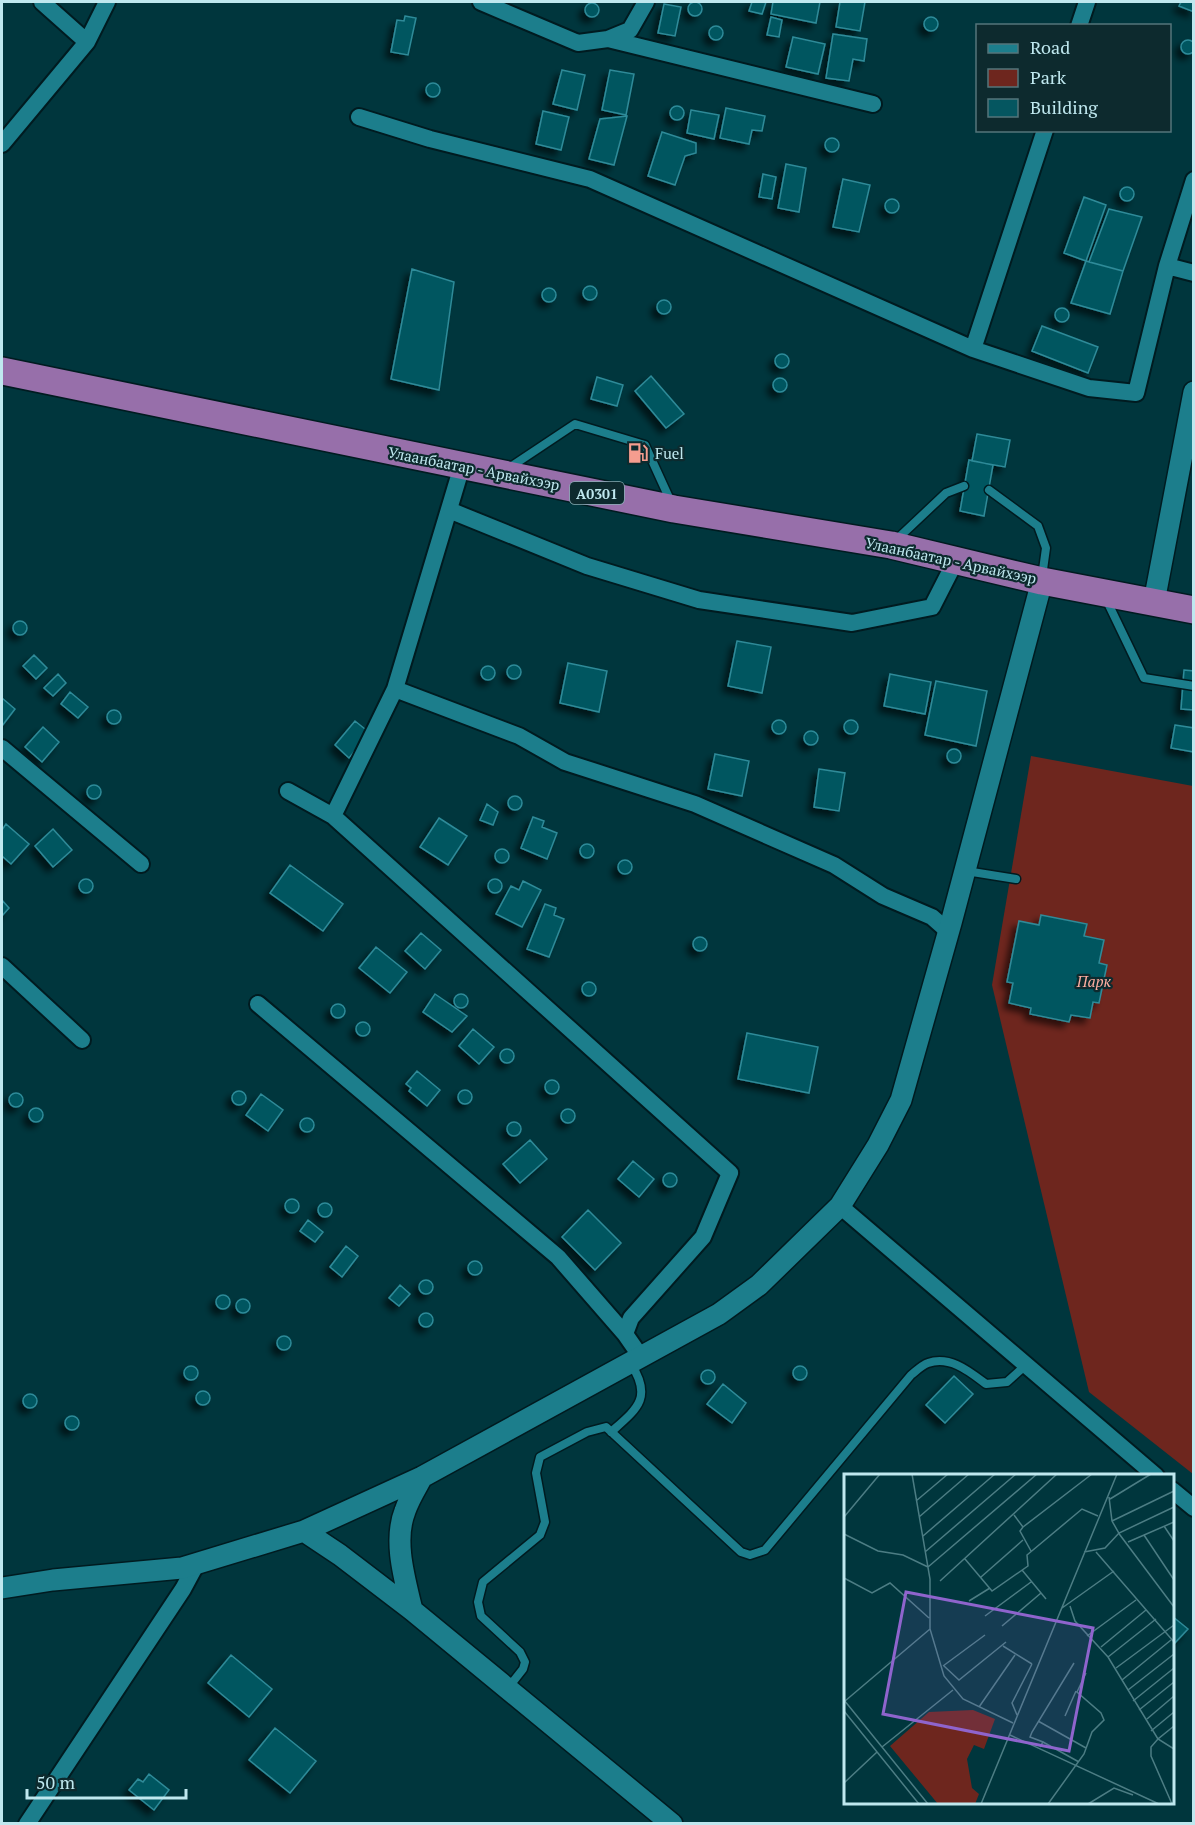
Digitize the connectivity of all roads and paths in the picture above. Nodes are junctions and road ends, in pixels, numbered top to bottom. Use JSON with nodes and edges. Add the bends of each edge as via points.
{"nodes":[{"id":1,"x":42,"y":2,"type":"edge"},
{"id":2,"x":107,"y":2,"type":"edge"},
{"id":3,"x":481,"y":2,"type":"edge"},
{"id":4,"x":646,"y":2,"type":"edge"},
{"id":5,"x":1087,"y":2,"type":"edge"},
{"id":6,"x":1080,"y":24,"type":"edge"},
{"id":7,"x":608,"y":39,"type":"junction"},
{"id":8,"x":87,"y":42,"type":"junction"},
{"id":9,"x":873,"y":104,"type":"dead end"},
{"id":10,"x":359,"y":117,"type":"dead end"},
{"id":11,"x":1044,"y":132,"type":"edge"},
{"id":12,"x":2,"y":144,"type":"edge"},
{"id":13,"x":1194,"y":180,"type":"edge"},
{"id":14,"x":1167,"y":266,"type":"junction"},
{"id":15,"x":1194,"y":273,"type":"edge"},
{"id":16,"x":973,"y":349,"type":"junction"},
{"id":17,"x":2,"y":371,"type":"edge"},
{"id":18,"x":1194,"y":392,"type":"edge"},
{"id":19,"x":462,"y":466,"type":"junction"},
{"id":20,"x":501,"y":473,"type":"junction"},
{"id":21,"x":964,"y":486,"type":"dead end"},
{"id":22,"x":989,"y":490,"type":"dead end"},
{"id":23,"x":674,"y":509,"type":"junction"},
{"id":24,"x":449,"y":510,"type":"junction"},
{"id":25,"x":891,"y":545,"type":"junction"},
{"id":26,"x":956,"y":560,"type":"junction"},
{"id":27,"x":1042,"y":580,"type":"junction"},
{"id":28,"x":1102,"y":591,"type":"junction"},
{"id":29,"x":1154,"y":602,"type":"junction"},
{"id":30,"x":1194,"y":610,"type":"edge"},
{"id":31,"x":1194,"y":686,"type":"edge"},
{"id":32,"x":395,"y":689,"type":"junction"},
{"id":33,"x":2,"y":748,"type":"edge"},
{"id":34,"x":288,"y":791,"type":"dead end"},
{"id":35,"x":333,"y":816,"type":"junction"},
{"id":36,"x":141,"y":864,"type":"dead end"},
{"id":37,"x":965,"y":871,"type":"junction"},
{"id":38,"x":1016,"y":879,"type":"dead end"},
{"id":39,"x":949,"y":932,"type":"junction"},
{"id":40,"x":2,"y":966,"type":"edge"},
{"id":41,"x":258,"y":1004,"type":"dead end"},
{"id":42,"x":82,"y":1040,"type":"dead end"},
{"id":43,"x":840,"y":1206,"type":"junction"},
{"id":44,"x":625,"y":1334,"type":"junction"},
{"id":45,"x":636,"y":1360,"type":"junction"},
{"id":46,"x":1026,"y":1365,"type":"junction"},
{"id":47,"x":611,"y":1432,"type":"junction"},
{"id":48,"x":1154,"y":1474,"type":"edge"},
{"id":49,"x":422,"y":1477,"type":"junction"},
{"id":50,"x":1174,"y":1491,"type":"edge"},
{"id":51,"x":1194,"y":1508,"type":"edge"},
{"id":52,"x":304,"y":1531,"type":"junction"},
{"id":53,"x":198,"y":1563,"type":"junction"},
{"id":54,"x":2,"y":1588,"type":"edge"},
{"id":55,"x":412,"y":1610,"type":"junction"},
{"id":56,"x":508,"y":1688,"type":"junction"},
{"id":57,"x":27,"y":1824,"type":"edge"},
{"id":58,"x":672,"y":1824,"type":"edge"}],
"edges":[{"from":1,"to":8,"type":"street"},
{"from":2,"to":8,"type":"street"},
{"from":3,"to":7,"type":"street","via":[[578,43]]},
{"from":4,"to":7,"type":"street","via":[[630,30]]},
{"from":5,"to":6,"type":"street"},
{"from":7,"to":9,"type":"street"},
{"from":8,"to":12,"type":"street"},
{"from":10,"to":16,"type":"street","via":[[590,179]]},
{"from":11,"to":16,"type":"street"},
{"from":13,"to":14,"type":"street"},
{"from":14,"to":15,"type":"street"},
{"from":14,"to":16,"type":"street","via":[[1136,393],[1089,388]]},
{"from":17,"to":19,"type":"highway","name":"Улаанбаатар - Арвайхээр","number":"A0301"},
{"from":18,"to":29,"type":"street"},
{"from":19,"to":20,"type":"highway","name":"Улаанбаатар - Арвайхээр","number":"A0301"},
{"from":19,"to":24,"type":"street"},
{"from":20,"to":23,"type":"highway","name":"Улаанбаатар - Арвайхээр","number":"A0301"},
{"from":20,"to":23,"type":"lane","via":[[575,424],[645,445]]},
{"from":21,"to":25,"type":"lane","via":[[946,493]]},
{"from":22,"to":27,"type":"lane","via":[[1038,526],[1046,548]]},
{"from":23,"to":25,"type":"highway","name":"Улаанбаатар - Арвайхээр","number":"A0301"},
{"from":24,"to":26,"type":"street","via":[[587,566],[699,600],[852,623],[932,607]]},
{"from":24,"to":32,"type":"street"},
{"from":25,"to":26,"type":"highway","name":"Улаанбаатар - Арвайхээр","number":"A0301"},
{"from":26,"to":27,"type":"highway","name":"Улаанбаатар - Арвайхээр","number":"A0301"},
{"from":27,"to":28,"type":"highway","name":"Улаанбаатар - Арвайхээр","number":"A0301"},
{"from":27,"to":37,"type":"street"},
{"from":28,"to":29,"type":"highway","name":"Улаанбаатар - Арвайхээр","number":"A0301"},
{"from":28,"to":31,"type":"lane","via":[[1144,678]]},
{"from":29,"to":30,"type":"highway","name":"Улаанбаатар - Арвайхээр","number":"A0301"},
{"from":32,"to":35,"type":"street"},
{"from":32,"to":39,"type":"street","via":[[519,736],[565,762],[695,804],[834,866],[883,896],[932,917]]},
{"from":33,"to":36,"type":"street"},
{"from":34,"to":35,"type":"street"},
{"from":35,"to":44,"type":"street","via":[[730,1173],[703,1237],[631,1318]]},
{"from":37,"to":38,"type":"lane"},
{"from":37,"to":39,"type":"street"},
{"from":39,"to":43,"type":"street","via":[[902,1100]]},
{"from":40,"to":42,"type":"street"},
{"from":41,"to":44,"type":"street","via":[[558,1257]]},
{"from":43,"to":45,"type":"street","via":[[759,1285],[719,1314]]},
{"from":43,"to":46,"type":"street"},
{"from":44,"to":45,"type":"street"},
{"from":45,"to":47,"type":"lane","via":[[643,1390],[638,1406]]},
{"from":45,"to":49,"type":"street"},
{"from":46,"to":47,"type":"lane","via":[[1007,1382],[986,1384],[965,1368],[946,1361],[928,1363],[911,1375],[765,1550],[750,1555],[741,1552]]},
{"from":46,"to":48,"type":"street"},
{"from":47,"to":56,"type":"lane","via":[[606,1427],[587,1432],[540,1457],[536,1473],[545,1522],[540,1535],[483,1582],[478,1602],[482,1616],[520,1652],[525,1662]]},
{"from":49,"to":52,"type":"street"},
{"from":49,"to":55,"type":"street","via":[[404,1512],[400,1544]]},
{"from":50,"to":51,"type":"street"},
{"from":52,"to":53,"type":"street"},
{"from":52,"to":55,"type":"street"},
{"from":53,"to":54,"type":"street"},
{"from":53,"to":57,"type":"street"},
{"from":55,"to":56,"type":"street"},
{"from":56,"to":58,"type":"street"}]}
